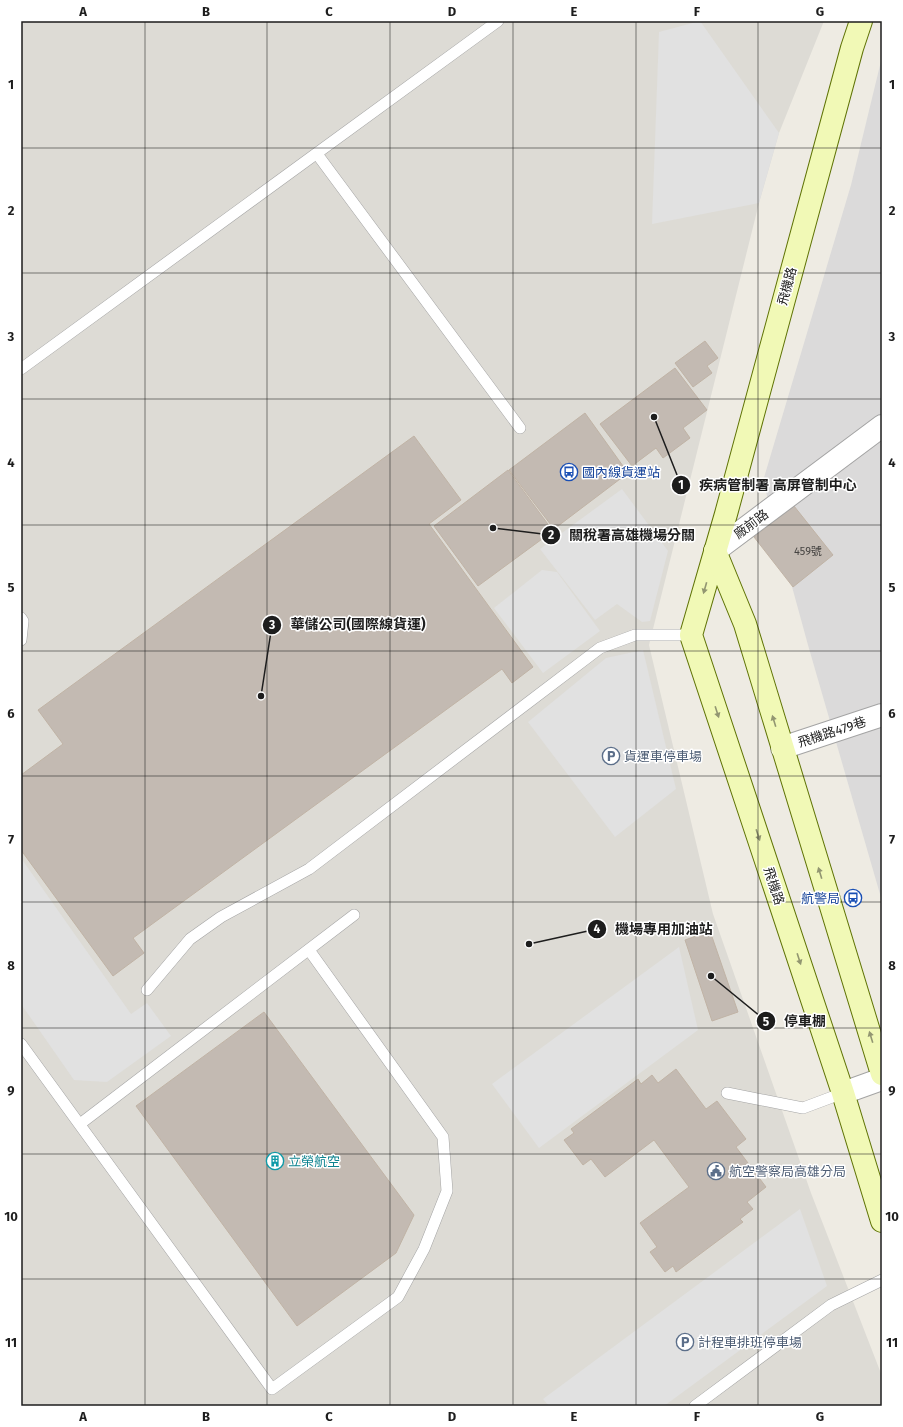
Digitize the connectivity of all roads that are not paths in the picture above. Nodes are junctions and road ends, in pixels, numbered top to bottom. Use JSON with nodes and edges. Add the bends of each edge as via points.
{"nodes":[{"id":1,"x":498,"y":21,"type":"edge"},
{"id":2,"x":861,"y":21,"type":"edge"},
{"id":3,"x":317,"y":154,"type":"junction"},
{"id":4,"x":21,"y":369,"type":"edge"},
{"id":5,"x":882,"y":426,"type":"edge"},
{"id":6,"x":520,"y":428,"type":"dead end"},
{"id":7,"x":716,"y":551,"type":"junction"},
{"id":8,"x":21,"y":618,"type":"edge"},
{"id":9,"x":691,"y":635,"type":"junction"},
{"id":10,"x":21,"y":640,"type":"edge"},
{"id":11,"x":882,"y":715,"type":"edge"},
{"id":12,"x":782,"y":748,"type":"junction"},
{"id":13,"x":354,"y":915,"type":"dead end"},
{"id":14,"x":309,"y":950,"type":"junction"},
{"id":15,"x":147,"y":990,"type":"dead end"},
{"id":16,"x":21,"y":1044,"type":"edge"},
{"id":17,"x":882,"y":1074,"type":"edge"},
{"id":18,"x":882,"y":1079,"type":"edge"},
{"id":19,"x":727,"y":1093,"type":"dead end"},
{"id":20,"x":843,"y":1093,"type":"junction"},
{"id":21,"x":80,"y":1124,"type":"junction"},
{"id":22,"x":882,"y":1220,"type":"edge"},
{"id":23,"x":882,"y":1280,"type":"edge"},
{"id":24,"x":695,"y":1406,"type":"edge"}],
"edges":[{"from":1,"to":3,"type":"lane"},
{"from":2,"to":7,"type":"street","name":"飛機路"},
{"from":3,"to":4,"type":"lane"},
{"from":3,"to":6,"type":"lane"},
{"from":5,"to":7,"type":"street","name":"廠前路"},
{"from":7,"to":9,"type":"street","name":"飛機路","one_way":true},
{"from":12,"to":7,"type":"street","one_way":true,"via":[[745,624]]},
{"from":8,"to":10,"type":"lane"},
{"from":9,"to":15,"type":"lane","via":[[635,635],[600,648],[309,869],[221,917],[190,939]]},
{"from":9,"to":20,"type":"street","name":"飛機路","one_way":true},
{"from":11,"to":12,"type":"street","name":"飛機路479巷"},
{"from":17,"to":12,"type":"street","one_way":true},
{"from":13,"to":14,"type":"lane"},
{"from":14,"to":21,"type":"lane"},
{"from":14,"to":21,"type":"lane","via":[[443,1137],[447,1191],[424,1249],[398,1297],[272,1389]]},
{"from":16,"to":21,"type":"lane"},
{"from":18,"to":20,"type":"street"},
{"from":19,"to":20,"type":"lane","via":[[803,1108]]},
{"from":20,"to":22,"type":"street","name":"飛機路"},
{"from":23,"to":24,"type":"lane","via":[[831,1305]]}]}
